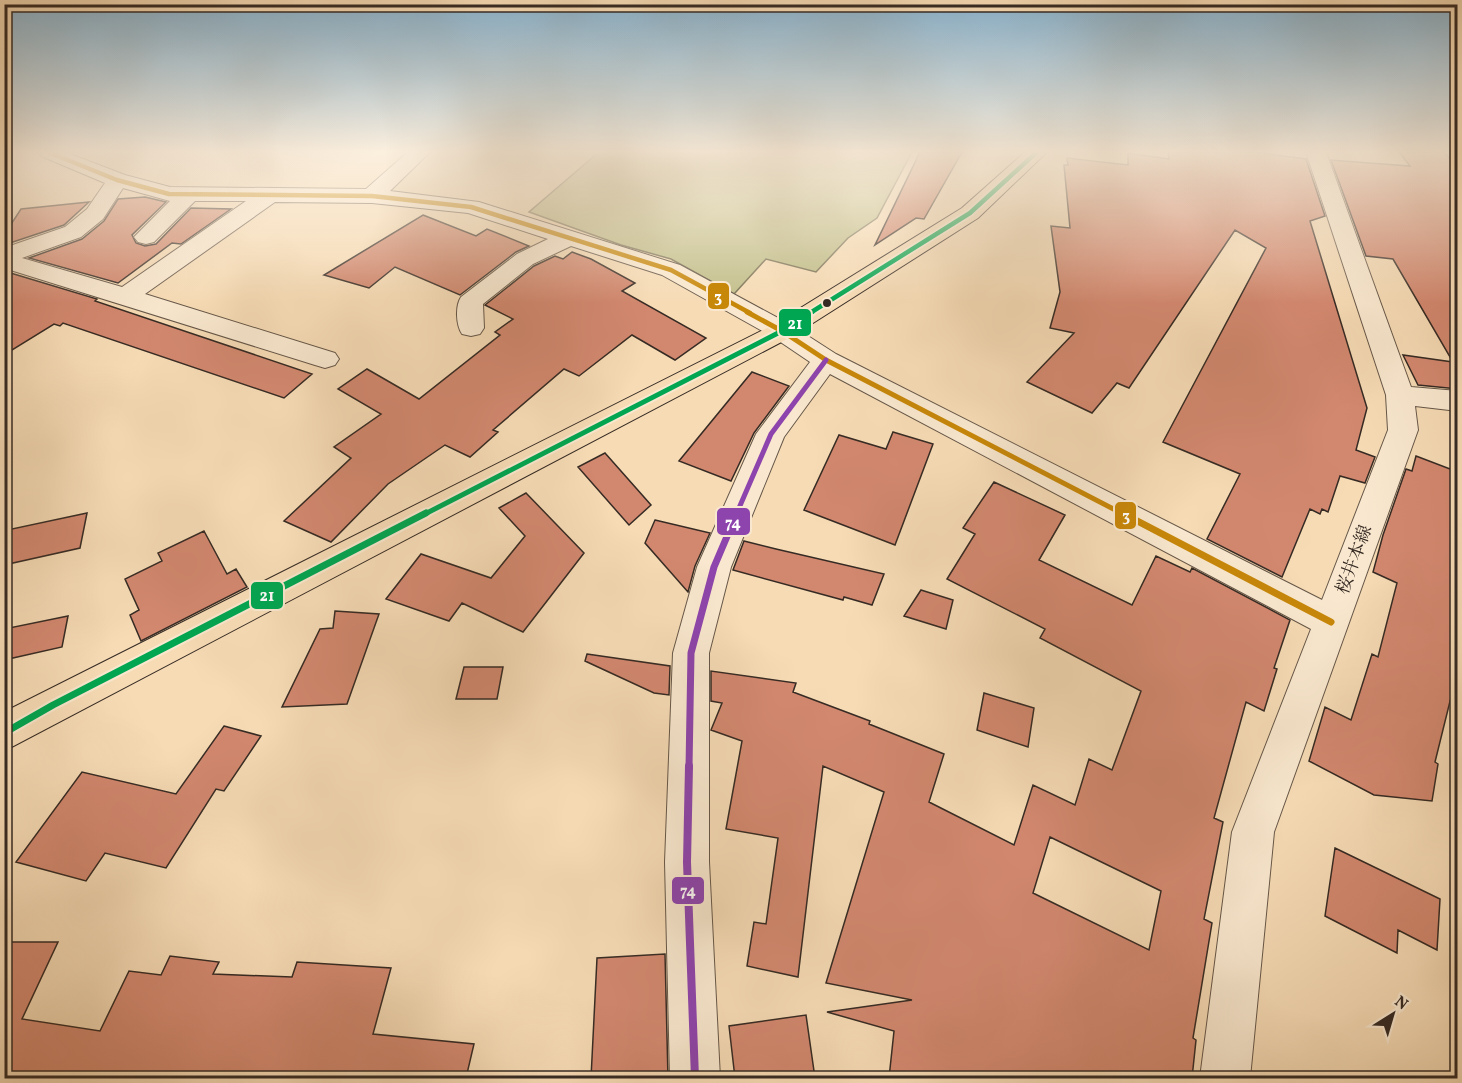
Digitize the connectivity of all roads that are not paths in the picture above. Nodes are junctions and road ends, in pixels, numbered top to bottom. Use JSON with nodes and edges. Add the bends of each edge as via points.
{"nodes":[{"id":1,"x":102,"y":203,"type":"edge"},
{"id":2,"x":180,"y":203,"type":"edge"},
{"id":3,"x":259,"y":203,"type":"edge"},
{"id":4,"x":431,"y":203,"type":"edge"},
{"id":5,"x":981,"y":203,"type":"edge"},
{"id":6,"x":1333,"y":203,"type":"edge"},
{"id":7,"x":146,"y":237,"type":"dead end"},
{"id":8,"x":569,"y":238,"type":"junction"},
{"id":9,"x":4,"y":258,"type":"edge"},
{"id":10,"x":126,"y":296,"type":"junction"},
{"id":11,"x":471,"y":328,"type":"dead end"},
{"id":12,"x":782,"y":331,"type":"junction"},
{"id":13,"x":325,"y":359,"type":"dead end"},
{"id":14,"x":826,"y":360,"type":"junction"},
{"id":15,"x":1400,"y":395,"type":"junction"},
{"id":16,"x":1458,"y":401,"type":"edge"},
{"id":17,"x":1331,"y":622,"type":"junction"},
{"id":18,"x":4,"y":733,"type":"edge"},
{"id":19,"x":695,"y":1078,"type":"edge"},
{"id":20,"x":1225,"y":1078,"type":"edge"}],
"edges":[{"from":1,"to":9,"type":"street","via":[[73,232]]},
{"from":2,"to":7,"type":"street"},
{"from":3,"to":10,"type":"street"},
{"from":4,"to":8,"type":"street","via":[[471,207]]},
{"from":5,"to":12,"type":"main road"},
{"from":6,"to":15,"type":"street","name":"桜井本線"},
{"from":8,"to":11,"type":"street","via":[[525,259],[470,302]]},
{"from":8,"to":12,"type":"street","via":[[671,270]]},
{"from":9,"to":10,"type":"street"},
{"from":10,"to":13,"type":"street"},
{"from":12,"to":14,"type":"street"},
{"from":12,"to":18,"type":"main road"},
{"from":14,"to":17,"type":"street"},
{"from":14,"to":19,"type":"street","via":[[771,434],[714,567],[692,653],[687,862]]},
{"from":15,"to":16,"type":"street"},
{"from":15,"to":17,"type":"street","name":"桜井本線","via":[[1403,430]]},
{"from":17,"to":20,"type":"street","name":"桜井本線","via":[[1253,832]]}]}
